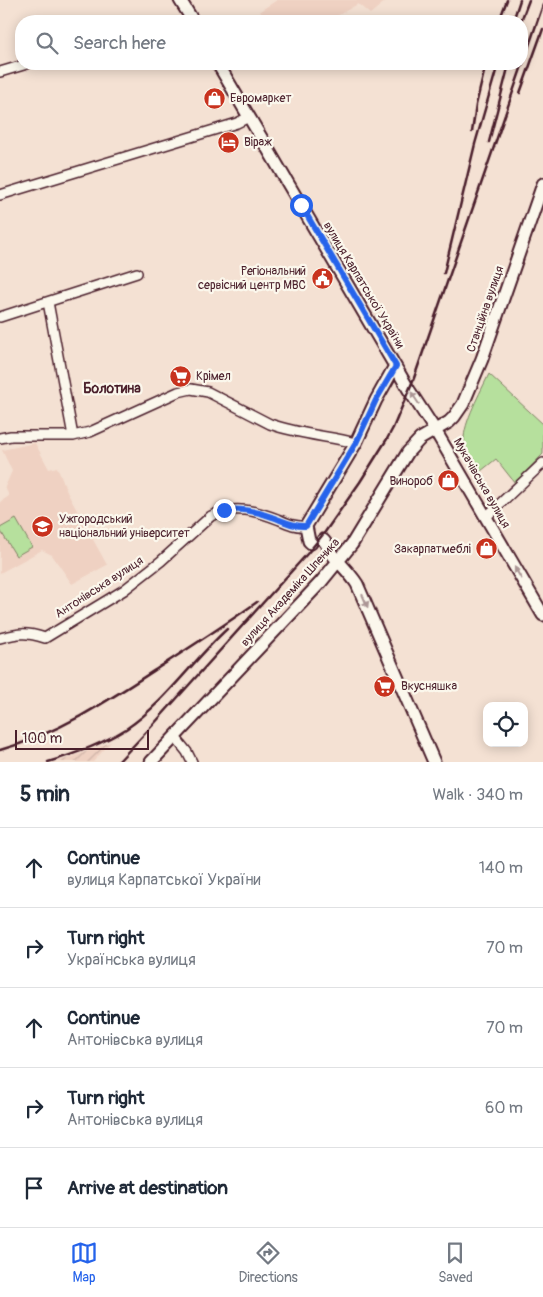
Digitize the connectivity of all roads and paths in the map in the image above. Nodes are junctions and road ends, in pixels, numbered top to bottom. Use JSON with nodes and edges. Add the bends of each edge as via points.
{"nodes":[{"id":1,"x":180,"y":0,"type":"edge"},
{"id":2,"x":189,"y":15,"type":"edge"},
{"id":3,"x":15,"y":68,"type":"edge"},
{"id":4,"x":222,"y":70,"type":"edge"},
{"id":5,"x":0,"y":72,"type":"edge"},
{"id":6,"x":249,"y":117,"type":"junction"},
{"id":7,"x":543,"y":184,"type":"edge"},
{"id":8,"x":0,"y":195,"type":"edge"},
{"id":9,"x":138,"y":273,"type":"dead end"},
{"id":10,"x":48,"y":302,"type":"junction"},
{"id":11,"x":0,"y":317,"type":"edge"},
{"id":12,"x":396,"y":366,"type":"junction"},
{"id":13,"x":435,"y":430,"type":"junction"},
{"id":14,"x":73,"y":436,"type":"junction"},
{"id":15,"x":0,"y":438,"type":"edge"},
{"id":16,"x":356,"y":443,"type":"junction"},
{"id":17,"x":543,"y":463,"type":"edge"},
{"id":18,"x":486,"y":517,"type":"junction"},
{"id":19,"x":314,"y":538,"type":"junction"},
{"id":20,"x":338,"y":561,"type":"junction"},
{"id":21,"x":543,"y":615,"type":"edge"},
{"id":22,"x":0,"y":638,"type":"edge"},
{"id":23,"x":175,"y":737,"type":"junction"},
{"id":24,"x":151,"y":762,"type":"edge"},
{"id":25,"x":192,"y":762,"type":"edge"},
{"id":26,"x":434,"y":762,"type":"edge"}],
"edges":[{"from":1,"to":2,"type":"main road"},
{"from":3,"to":5,"type":"street"},
{"from":4,"to":6,"type":"main road","name":"вулиця Карпатської України"},
{"from":6,"to":8,"type":"street"},
{"from":6,"to":12,"type":"main road","name":"вулиця Карпатської України"},
{"from":7,"to":13,"type":"main road","name":"Станційна вулиця","via":[[468,393],[454,417]]},
{"from":9,"to":10,"type":"street"},
{"from":10,"to":11,"type":"street"},
{"from":10,"to":14,"type":"street"},
{"from":13,"to":12,"type":"main road","name":"Мукачівська вулиця","one_way":true},
{"from":12,"to":16,"type":"main road"},
{"from":13,"to":18,"type":"main road","name":"Мукачівська вулиця"},
{"from":13,"to":20,"type":"main road","name":"вулиця Академіка Шпеника","via":[[408,452],[352,544]]},
{"from":14,"to":15,"type":"street"},
{"from":14,"to":16,"type":"street","via":[[90,432],[178,392],[191,390],[208,392],[281,428]]},
{"from":16,"to":19,"type":"main road"},
{"from":17,"to":18,"type":"street"},
{"from":21,"to":18,"type":"main road","name":"Мукачівська вулиця","one_way":true},
{"from":19,"to":20,"type":"main road","via":[[325,542]]},
{"from":19,"to":22,"type":"street","name":"Антонівська вулиця","via":[[299,527],[267,515],[233,509],[219,512],[124,590],[45,638],[18,633]]},
{"from":20,"to":23,"type":"main road","name":"вулиця Академіка Шпеника"},
{"from":20,"to":26,"type":"main road","one_way":true,"via":[[357,584]]},
{"from":23,"to":24,"type":"main road","name":"вулиця Академіка Шпеника"},
{"from":23,"to":25,"type":"street"}]}
